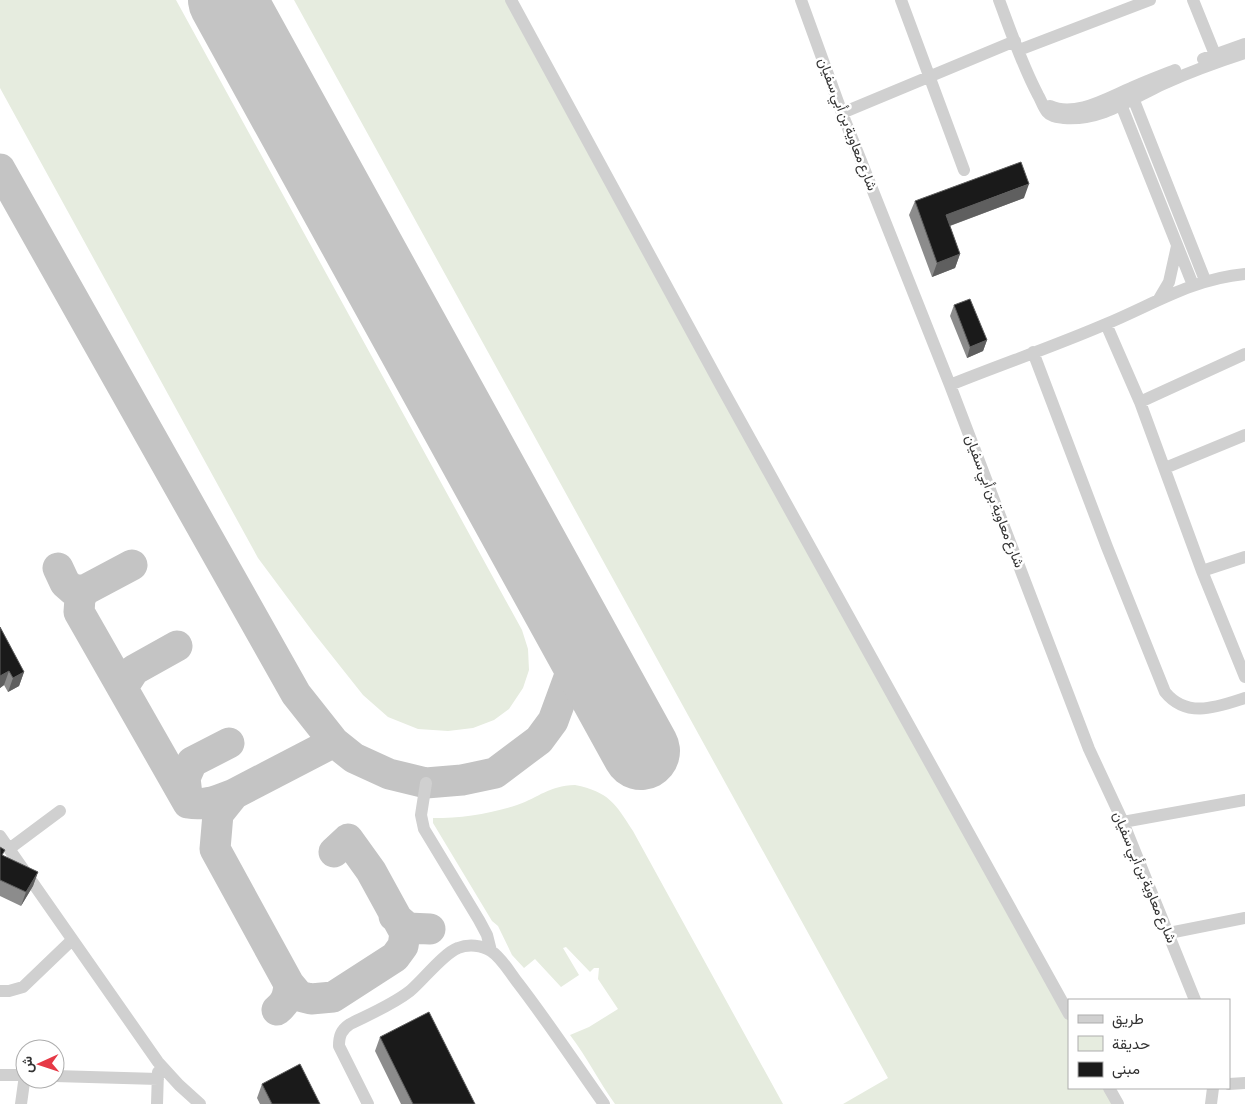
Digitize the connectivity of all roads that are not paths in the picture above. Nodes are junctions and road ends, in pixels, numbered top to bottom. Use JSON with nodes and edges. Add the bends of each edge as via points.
{"nodes":[{"id":1,"x":510,"y":0,"type":"edge"},
{"id":2,"x":801,"y":0,"type":"edge"},
{"id":3,"x":900,"y":0,"type":"edge"},
{"id":4,"x":999,"y":0,"type":"edge"},
{"id":5,"x":1150,"y":0,"type":"edge"},
{"id":6,"x":1193,"y":0,"type":"edge"},
{"id":7,"x":1245,"y":44,"type":"edge"},
{"id":8,"x":1017,"y":46,"type":"junction"},
{"id":9,"x":1245,"y":53,"type":"edge"},
{"id":10,"x":1217,"y":58,"type":"junction"},
{"id":11,"x":929,"y":76,"type":"junction"},
{"id":12,"x":1131,"y":94,"type":"junction"},
{"id":13,"x":1119,"y":100,"type":"junction"},
{"id":14,"x":842,"y":113,"type":"junction"},
{"id":15,"x":964,"y":170,"type":"dead end"},
{"id":16,"x":1178,"y":246,"type":"junction"},
{"id":17,"x":1245,"y":274,"type":"edge"},
{"id":18,"x":1205,"y":280,"type":"junction"},
{"id":19,"x":1193,"y":285,"type":"junction"},
{"id":20,"x":1159,"y":299,"type":"junction"},
{"id":21,"x":1106,"y":324,"type":"junction"},
{"id":22,"x":1033,"y":352,"type":"junction"},
{"id":23,"x":1245,"y":354,"type":"edge"},
{"id":24,"x":950,"y":385,"type":"junction"},
{"id":25,"x":1140,"y":402,"type":"junction"},
{"id":26,"x":1245,"y":435,"type":"edge"},
{"id":27,"x":1165,"y":468,"type":"junction"},
{"id":28,"x":1245,"y":557,"type":"edge"},
{"id":29,"x":1202,"y":571,"type":"junction"},
{"id":30,"x":1245,"y":677,"type":"edge"},
{"id":31,"x":1245,"y":698,"type":"edge"},
{"id":32,"x":426,"y":783,"type":"dead end"},
{"id":33,"x":1245,"y":800,"type":"edge"},
{"id":34,"x":60,"y":811,"type":"dead end"},
{"id":35,"x":1123,"y":822,"type":"junction"},
{"id":36,"x":0,"y":836,"type":"edge"},
{"id":37,"x":9,"y":849,"type":"junction"},
{"id":38,"x":1245,"y":918,"type":"edge"},
{"id":39,"x":1169,"y":933,"type":"junction"},
{"id":40,"x":72,"y":940,"type":"junction"},
{"id":41,"x":491,"y":951,"type":"junction"},
{"id":42,"x":0,"y":991,"type":"edge"},
{"id":43,"x":1195,"y":999,"type":"edge"},
{"id":44,"x":1068,"y":1012,"type":"edge"},
{"id":45,"x":158,"y":1062,"type":"junction"},
{"id":46,"x":0,"y":1075,"type":"edge"},
{"id":47,"x":15,"y":1075,"type":"edge"},
{"id":48,"x":65,"y":1076,"type":"edge"},
{"id":49,"x":158,"y":1079,"type":"junction"},
{"id":50,"x":1245,"y":1082,"type":"edge"},
{"id":51,"x":1230,"y":1084,"type":"edge"},
{"id":52,"x":23,"y":1089,"type":"edge"},
{"id":53,"x":1110,"y":1089,"type":"edge"},
{"id":54,"x":1213,"y":1089,"type":"edge"},
{"id":55,"x":21,"y":1104,"type":"edge"},
{"id":56,"x":157,"y":1104,"type":"edge"},
{"id":57,"x":200,"y":1104,"type":"edge"},
{"id":58,"x":368,"y":1104,"type":"edge"},
{"id":59,"x":604,"y":1104,"type":"edge"},
{"id":60,"x":1118,"y":1104,"type":"edge"},
{"id":61,"x":1211,"y":1104,"type":"edge"}],
"edges":[{"from":1,"to":44,"type":"street"},
{"from":2,"to":14,"type":"street","name":"شارع معاوية بن أبي سفيان"},
{"from":3,"to":11,"type":"street"},
{"from":4,"to":8,"type":"street"},
{"from":5,"to":8,"type":"street"},
{"from":6,"to":10,"type":"street"},
{"from":7,"to":10,"type":"street"},
{"from":8,"to":11,"type":"street"},
{"from":8,"to":13,"type":"street","via":[[1042,102],[1056,108],[1075,109]]},
{"from":9,"to":10,"type":"street"},
{"from":10,"to":12,"type":"street"},
{"from":11,"to":14,"type":"street"},
{"from":11,"to":15,"type":"street"},
{"from":12,"to":13,"type":"street"},
{"from":12,"to":18,"type":"street"},
{"from":13,"to":16,"type":"street"},
{"from":14,"to":24,"type":"street","name":"شارع معاوية بن أبي سفيان"},
{"from":16,"to":19,"type":"street"},
{"from":16,"to":20,"type":"street","via":[[1169,282]]},
{"from":17,"to":18,"type":"street"},
{"from":18,"to":19,"type":"street"},
{"from":19,"to":20,"type":"street"},
{"from":20,"to":21,"type":"street"},
{"from":21,"to":22,"type":"street"},
{"from":21,"to":25,"type":"street"},
{"from":22,"to":24,"type":"street"},
{"from":22,"to":31,"type":"street","via":[[1165,692],[1172,700],[1195,708],[1212,708]]},
{"from":23,"to":25,"type":"street"},
{"from":24,"to":35,"type":"street","name":"شارع معاوية بن أبي سفيان","via":[[1090,749]]},
{"from":25,"to":27,"type":"street"},
{"from":26,"to":27,"type":"street"},
{"from":27,"to":29,"type":"street"},
{"from":28,"to":29,"type":"street"},
{"from":29,"to":30,"type":"street"},
{"from":32,"to":41,"type":"street","via":[[420,815],[424,829],[480,920]]},
{"from":33,"to":35,"type":"street"},
{"from":34,"to":37,"type":"street"},
{"from":35,"to":39,"type":"street","name":"شارع معاوية بن أبي سفيان"},
{"from":36,"to":37,"type":"street"},
{"from":37,"to":40,"type":"street"},
{"from":38,"to":39,"type":"street"},
{"from":39,"to":43,"type":"street","name":"شارع معاوية بن أبي سفيان"},
{"from":40,"to":42,"type":"street","via":[[23,987]]},
{"from":40,"to":45,"type":"street"},
{"from":41,"to":58,"type":"street","via":[[469,945],[448,953],[400,998],[343,1029],[339,1046]]},
{"from":41,"to":59,"type":"street","via":[[526,993]]},
{"from":45,"to":49,"type":"street"},
{"from":45,"to":57,"type":"street"},
{"from":46,"to":47,"type":"street"},
{"from":48,"to":49,"type":"street"},
{"from":49,"to":56,"type":"street"},
{"from":50,"to":51,"type":"street"},
{"from":52,"to":55,"type":"street"},
{"from":53,"to":60,"type":"street"},
{"from":54,"to":61,"type":"street"}]}
